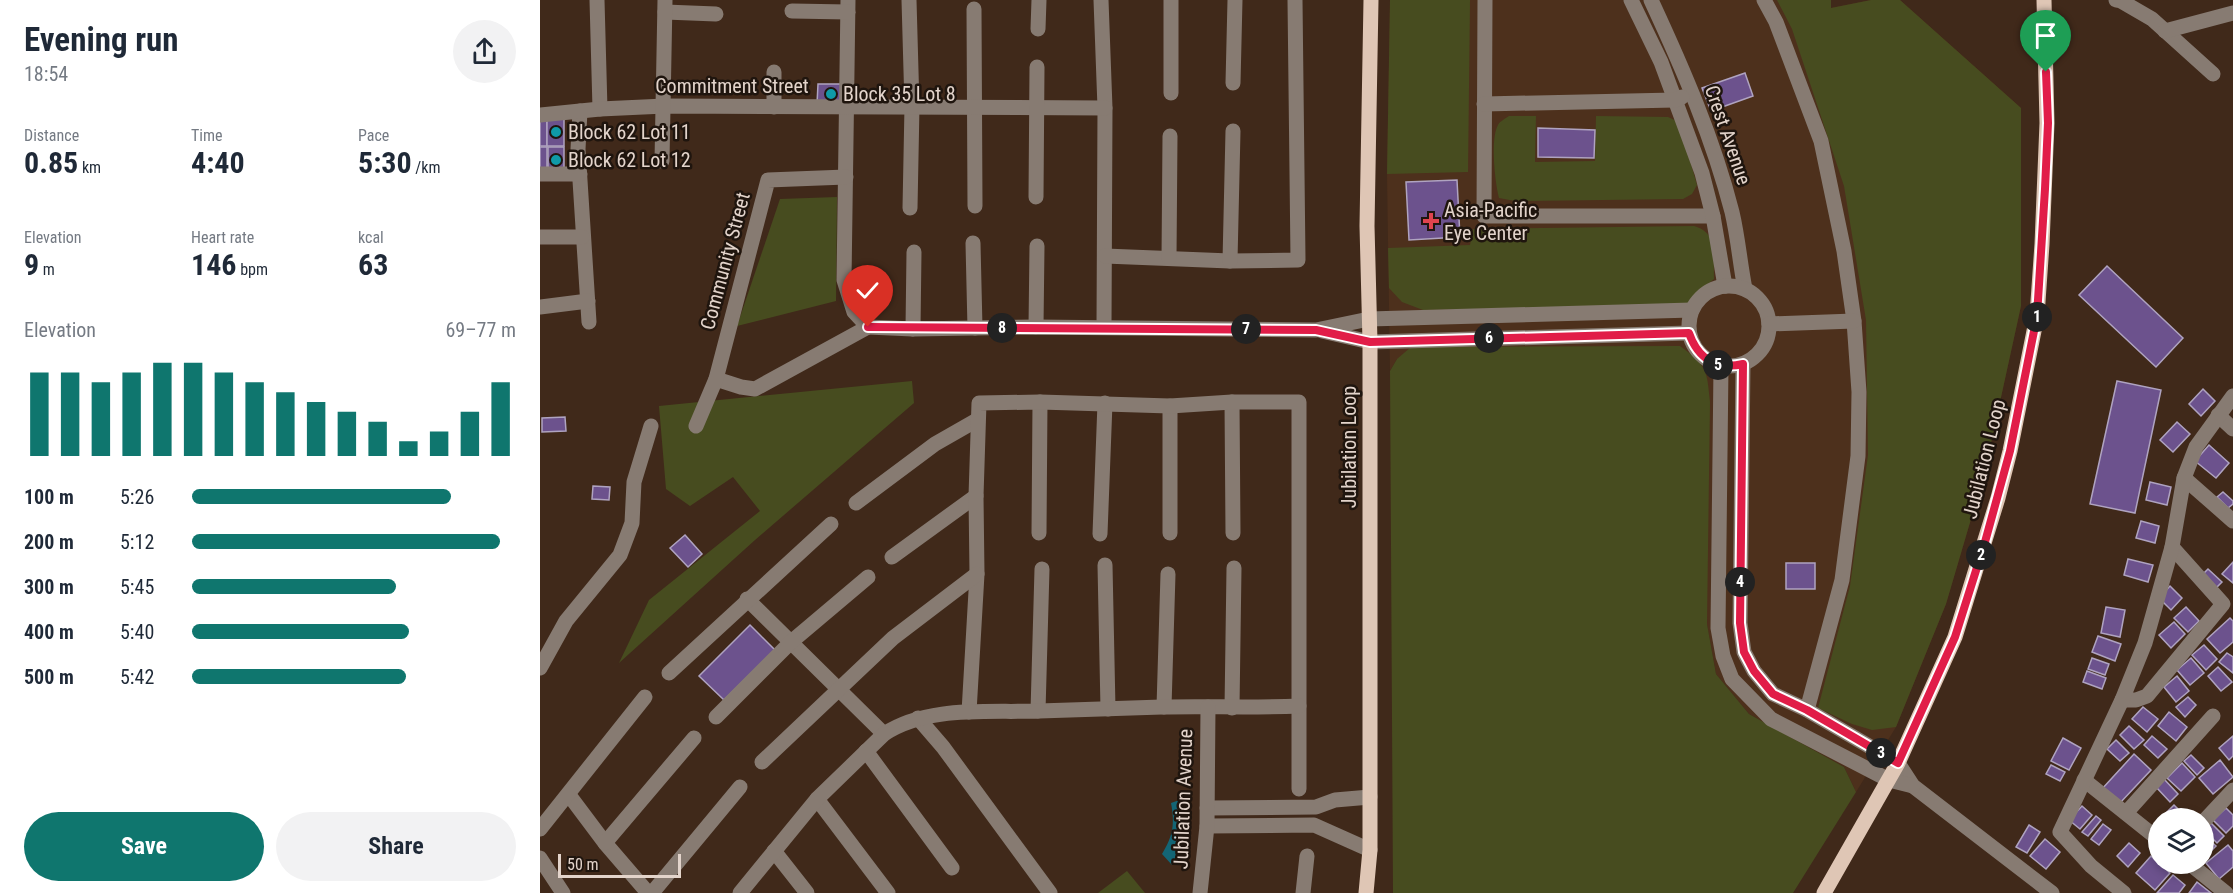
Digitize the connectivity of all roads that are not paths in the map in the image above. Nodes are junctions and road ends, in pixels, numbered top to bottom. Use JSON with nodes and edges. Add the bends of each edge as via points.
{"nodes":[{"id":1,"x":597,"y":0,"type":"edge"},
{"id":2,"x":909,"y":0,"type":"edge"},
{"id":3,"x":1039,"y":0,"type":"edge"},
{"id":4,"x":1101,"y":0,"type":"edge"},
{"id":5,"x":1171,"y":0,"type":"edge"},
{"id":6,"x":1235,"y":0,"type":"edge"},
{"id":7,"x":1295,"y":0,"type":"edge"},
{"id":8,"x":1371,"y":0,"type":"edge"},
{"id":9,"x":1485,"y":0,"type":"edge"},
{"id":10,"x":1631,"y":0,"type":"edge"},
{"id":11,"x":1651,"y":0,"type":"edge"},
{"id":12,"x":1764,"y":0,"type":"edge"},
{"id":13,"x":2045,"y":0,"type":"edge"},
{"id":14,"x":2115,"y":0,"type":"edge"},
{"id":15,"x":665,"y":6,"type":"edge"},
{"id":16,"x":848,"y":6,"type":"edge"},
{"id":17,"x":974,"y":9,"type":"dead end"},
{"id":18,"x":792,"y":11,"type":"dead end"},
{"id":19,"x":2233,"y":13,"type":"edge"},
{"id":20,"x":716,"y":14,"type":"dead end"},
{"id":21,"x":1038,"y":29,"type":"dead end"},
{"id":22,"x":2165,"y":31,"type":"junction"},
{"id":23,"x":1037,"y":67,"type":"dead end"},
{"id":24,"x":774,"y":72,"type":"dead end"},
{"id":25,"x":2213,"y":74,"type":"dead end"},
{"id":26,"x":1233,"y":83,"type":"dead end"},
{"id":27,"x":1171,"y":93,"type":"dead end"},
{"id":28,"x":1693,"y":93,"type":"junction"},
{"id":29,"x":1675,"y":100,"type":"junction"},
{"id":30,"x":1484,"y":104,"type":"junction"},
{"id":31,"x":665,"y":106,"type":"junction"},
{"id":32,"x":912,"y":106,"type":"junction"},
{"id":33,"x":774,"y":107,"type":"junction"},
{"id":34,"x":847,"y":107,"type":"junction"},
{"id":35,"x":975,"y":107,"type":"junction"},
{"id":36,"x":1036,"y":108,"type":"junction"},
{"id":37,"x":1105,"y":108,"type":"junction"},
{"id":38,"x":600,"y":109,"type":"junction"},
{"id":39,"x":580,"y":111,"type":"junction"},
{"id":40,"x":540,"y":115,"type":"edge"},
{"id":41,"x":1233,"y":131,"type":"dead end"},
{"id":42,"x":1170,"y":136,"type":"dead end"},
{"id":43,"x":662,"y":161,"type":"dead end"},
{"id":44,"x":540,"y":174,"type":"edge"},
{"id":45,"x":580,"y":174,"type":"junction"},
{"id":46,"x":846,"y":177,"type":"junction"},
{"id":47,"x":1036,"y":197,"type":"dead end"},
{"id":48,"x":975,"y":206,"type":"dead end"},
{"id":49,"x":910,"y":208,"type":"dead end"},
{"id":50,"x":1713,"y":216,"type":"junction"},
{"id":51,"x":540,"y":237,"type":"edge"},
{"id":52,"x":582,"y":237,"type":"junction"},
{"id":53,"x":973,"y":243,"type":"dead end"},
{"id":54,"x":1037,"y":246,"type":"dead end"},
{"id":55,"x":914,"y":252,"type":"dead end"},
{"id":56,"x":1105,"y":256,"type":"junction"},
{"id":57,"x":1168,"y":258,"type":"junction"},
{"id":58,"x":1230,"y":261,"type":"junction"},
{"id":59,"x":1725,"y":286,"type":"junction"},
{"id":60,"x":1744,"y":289,"type":"junction"},
{"id":61,"x":588,"y":301,"type":"junction"},
{"id":62,"x":540,"y":307,"type":"edge"},
{"id":63,"x":1692,"y":310,"type":"junction"},
{"id":64,"x":1369,"y":319,"type":"junction"},
{"id":65,"x":1854,"y":321,"type":"junction"},
{"id":66,"x":589,"y":322,"type":"dead end"},
{"id":67,"x":1769,"y":324,"type":"junction"},
{"id":68,"x":868,"y":327,"type":"junction"},
{"id":69,"x":1036,"y":327,"type":"junction"},
{"id":70,"x":1104,"y":327,"type":"junction"},
{"id":71,"x":975,"y":328,"type":"junction"},
{"id":72,"x":913,"y":329,"type":"junction"},
{"id":73,"x":1316,"y":330,"type":"junction"},
{"id":74,"x":1689,"y":333,"type":"junction"},
{"id":75,"x":1370,"y":342,"type":"junction"},
{"id":76,"x":1743,"y":364,"type":"junction"},
{"id":77,"x":1721,"y":366,"type":"junction"},
{"id":78,"x":716,"y":379,"type":"junction"},
{"id":79,"x":2233,"y":396,"type":"edge"},
{"id":80,"x":1040,"y":402,"type":"junction"},
{"id":81,"x":1232,"y":402,"type":"junction"},
{"id":82,"x":1105,"y":403,"type":"junction"},
{"id":83,"x":1170,"y":406,"type":"junction"},
{"id":84,"x":2218,"y":415,"type":"junction"},
{"id":85,"x":977,"y":420,"type":"junction"},
{"id":86,"x":651,"y":426,"type":"dead end"},
{"id":87,"x":696,"y":426,"type":"dead end"},
{"id":88,"x":2233,"y":429,"type":"edge"},
{"id":89,"x":2184,"y":478,"type":"junction"},
{"id":90,"x":976,"y":496,"type":"junction"},
{"id":91,"x":856,"y":503,"type":"dead end"},
{"id":92,"x":2233,"y":521,"type":"edge"},
{"id":93,"x":831,"y":524,"type":"dead end"},
{"id":94,"x":1170,"y":532,"type":"dead end"},
{"id":95,"x":1039,"y":533,"type":"dead end"},
{"id":96,"x":1233,"y":533,"type":"dead end"},
{"id":97,"x":1100,"y":534,"type":"dead end"},
{"id":98,"x":2172,"y":547,"type":"junction"},
{"id":99,"x":892,"y":557,"type":"dead end"},
{"id":100,"x":1105,"y":565,"type":"dead end"},
{"id":101,"x":1234,"y":568,"type":"dead end"},
{"id":102,"x":1042,"y":569,"type":"dead end"},
{"id":103,"x":977,"y":574,"type":"junction"},
{"id":104,"x":1168,"y":574,"type":"dead end"},
{"id":105,"x":868,"y":577,"type":"dead end"},
{"id":106,"x":747,"y":599,"type":"junction"},
{"id":107,"x":791,"y":642,"type":"junction"},
{"id":108,"x":540,"y":668,"type":"edge"},
{"id":109,"x":669,"y":673,"type":"dead end"},
{"id":110,"x":838,"y":689,"type":"junction"},
{"id":111,"x":645,"y":697,"type":"dead end"},
{"id":112,"x":2122,"y":700,"type":"junction"},
{"id":113,"x":1299,"y":706,"type":"junction"},
{"id":114,"x":1164,"y":707,"type":"junction"},
{"id":115,"x":1208,"y":707,"type":"junction"},
{"id":116,"x":1232,"y":708,"type":"junction"},
{"id":117,"x":1108,"y":709,"type":"junction"},
{"id":118,"x":1807,"y":710,"type":"junction"},
{"id":119,"x":1038,"y":711,"type":"junction"},
{"id":120,"x":969,"y":712,"type":"junction"},
{"id":121,"x":2213,"y":716,"type":"dead end"},
{"id":122,"x":716,"y":717,"type":"dead end"},
{"id":123,"x":918,"y":718,"type":"junction"},
{"id":124,"x":884,"y":734,"type":"junction"},
{"id":125,"x":694,"y":738,"type":"dead end"},
{"id":126,"x":866,"y":751,"type":"junction"},
{"id":127,"x":762,"y":762,"type":"dead end"},
{"id":128,"x":1898,"y":763,"type":"junction"},
{"id":129,"x":1889,"y":780,"type":"junction"},
{"id":130,"x":2084,"y":780,"type":"junction"},
{"id":131,"x":1913,"y":786,"type":"junction"},
{"id":132,"x":740,"y":787,"type":"dead end"},
{"id":133,"x":1299,"y":789,"type":"dead end"},
{"id":134,"x":2233,"y":790,"type":"edge"},
{"id":135,"x":569,"y":795,"type":"junction"},
{"id":136,"x":1370,"y":797,"type":"junction"},
{"id":137,"x":817,"y":799,"type":"junction"},
{"id":138,"x":1316,"y":807,"type":"junction"},
{"id":139,"x":1207,"y":808,"type":"junction"},
{"id":140,"x":2214,"y":810,"type":"edge"},
{"id":141,"x":2126,"y":813,"type":"junction"},
{"id":142,"x":1314,"y":825,"type":"junction"},
{"id":143,"x":1207,"y":826,"type":"junction"},
{"id":144,"x":540,"y":830,"type":"edge"},
{"id":145,"x":2148,"y":831,"type":"edge"},
{"id":146,"x":605,"y":843,"type":"junction"},
{"id":147,"x":1370,"y":850,"type":"junction"},
{"id":148,"x":774,"y":851,"type":"junction"},
{"id":149,"x":1307,"y":856,"type":"dead end"},
{"id":150,"x":540,"y":858,"type":"edge"},
{"id":151,"x":952,"y":868,"type":"dead end"},
{"id":152,"x":2203,"y":874,"type":"edge"},
{"id":153,"x":2233,"y":888,"type":"edge"},
{"id":154,"x":563,"y":893,"type":"edge"},
{"id":155,"x":650,"y":893,"type":"edge"},
{"id":156,"x":740,"y":893,"type":"edge"},
{"id":157,"x":807,"y":893,"type":"edge"},
{"id":158,"x":888,"y":893,"type":"edge"},
{"id":159,"x":1050,"y":893,"type":"edge"},
{"id":160,"x":1200,"y":893,"type":"edge"},
{"id":161,"x":1303,"y":893,"type":"edge"},
{"id":162,"x":1366,"y":893,"type":"edge"},
{"id":163,"x":1824,"y":893,"type":"edge"},
{"id":164,"x":2052,"y":893,"type":"edge"},
{"id":165,"x":2124,"y":893,"type":"edge"},
{"id":166,"x":2227,"y":893,"type":"edge"}],
"edges":[{"from":1,"to":38,"type":"street"},
{"from":2,"to":32,"type":"street"},
{"from":3,"to":21,"type":"street"},
{"from":4,"to":37,"type":"street"},
{"from":5,"to":27,"type":"street"},
{"from":6,"to":26,"type":"street"},
{"from":7,"to":58,"type":"street","via":[[1298,260]]},
{"from":8,"to":64,"type":"main road","name":"Jubilation Loop"},
{"from":9,"to":30,"type":"street"},
{"from":10,"to":29,"type":"street","name":"Crest Avenue"},
{"from":11,"to":28,"type":"street","name":"Crest Avenue"},
{"from":12,"to":65,"type":"street","via":[[1821,141]]},
{"from":13,"to":128,"type":"main road","name":"Jubilation Loop","via":[[2048,123],[2037,316],[2010,451],[1973,582],[1955,637]]},
{"from":14,"to":22,"type":"street","via":[[2152,19]]},
{"from":15,"to":20,"type":"street"},
{"from":15,"to":31,"type":"street"},
{"from":16,"to":18,"type":"street"},
{"from":16,"to":34,"type":"street"},
{"from":17,"to":35,"type":"street"},
{"from":19,"to":22,"type":"street"},
{"from":22,"to":25,"type":"street"},
{"from":23,"to":36,"type":"street"},
{"from":24,"to":33,"type":"street"},
{"from":28,"to":29,"type":"street"},
{"from":28,"to":60,"type":"street","name":"Crest Avenue","via":[[1732,214]]},
{"from":29,"to":30,"type":"street"},
{"from":29,"to":50,"type":"street","name":"Crest Avenue"},
{"from":30,"to":50,"type":"street","via":[[1484,216]]},
{"from":31,"to":33,"type":"street","name":"Commitment Street"},
{"from":31,"to":38,"type":"street","name":"Commitment Street"},
{"from":31,"to":43,"type":"street"},
{"from":32,"to":34,"type":"street","name":"Commitment Street"},
{"from":32,"to":35,"type":"street","name":"Commitment Street"},
{"from":32,"to":49,"type":"street"},
{"from":33,"to":34,"type":"street","name":"Commitment Street"},
{"from":34,"to":46,"type":"street"},
{"from":35,"to":36,"type":"street","name":"Commitment Street"},
{"from":35,"to":48,"type":"street"},
{"from":36,"to":37,"type":"street","name":"Commitment Street"},
{"from":36,"to":47,"type":"street"},
{"from":37,"to":56,"type":"street"},
{"from":38,"to":39,"type":"street","name":"Commitment Street"},
{"from":39,"to":40,"type":"street","name":"Commitment Street"},
{"from":39,"to":45,"type":"street"},
{"from":41,"to":58,"type":"street"},
{"from":42,"to":57,"type":"street"},
{"from":44,"to":45,"type":"street"},
{"from":45,"to":52,"type":"street"},
{"from":46,"to":68,"type":"street","via":[[844,280],[854,312]]},
{"from":46,"to":78,"type":"street","name":"Community Street","via":[[768,180]]},
{"from":50,"to":59,"type":"street","name":"Crest Avenue"},
{"from":51,"to":52,"type":"street"},
{"from":52,"to":61,"type":"street"},
{"from":53,"to":71,"type":"street"},
{"from":54,"to":69,"type":"street"},
{"from":55,"to":72,"type":"street"},
{"from":56,"to":57,"type":"street"},
{"from":56,"to":70,"type":"street"},
{"from":57,"to":58,"type":"street"},
{"from":59,"to":60,"type":"street"},
{"from":59,"to":63,"type":"street","via":[[1711,290]]},
{"from":60,"to":67,"type":"street","via":[[1762,303]]},
{"from":61,"to":62,"type":"street"},
{"from":61,"to":66,"type":"street"},
{"from":63,"to":64,"type":"street"},
{"from":63,"to":74,"type":"street"},
{"from":64,"to":73,"type":"street"},
{"from":64,"to":75,"type":"main road","name":"Jubilation Loop"},
{"from":65,"to":67,"type":"street"},
{"from":65,"to":118,"type":"street","via":[[1858,456],[1842,580]]},
{"from":67,"to":76,"type":"street","via":[[1763,348]]},
{"from":68,"to":72,"type":"street"},
{"from":68,"to":78,"type":"street","via":[[755,388]]},
{"from":69,"to":70,"type":"street"},
{"from":69,"to":71,"type":"street"},
{"from":70,"to":73,"type":"street"},
{"from":71,"to":72,"type":"street"},
{"from":73,"to":75,"type":"street"},
{"from":74,"to":75,"type":"street"},
{"from":74,"to":77,"type":"street","via":[[1700,354]]},
{"from":75,"to":136,"type":"main road","name":"Jubilation Loop"},
{"from":76,"to":77,"type":"street"},
{"from":76,"to":118,"type":"street","via":[[1740,623],[1744,652],[1773,694]]},
{"from":77,"to":129,"type":"street","via":[[1718,628],[1732,679],[1772,719]]},
{"from":78,"to":87,"type":"street","name":"Community Street"},
{"from":79,"to":84,"type":"street"},
{"from":80,"to":82,"type":"street"},
{"from":80,"to":85,"type":"street","via":[[979,403]]},
{"from":80,"to":95,"type":"street"},
{"from":81,"to":83,"type":"street"},
{"from":81,"to":96,"type":"street"},
{"from":81,"to":113,"type":"street","via":[[1299,402]]},
{"from":82,"to":83,"type":"street"},
{"from":82,"to":97,"type":"street"},
{"from":83,"to":94,"type":"street"},
{"from":84,"to":88,"type":"street"},
{"from":84,"to":89,"type":"street","via":[[2196,447]]},
{"from":85,"to":90,"type":"street"},
{"from":85,"to":91,"type":"street","via":[[934,444]]},
{"from":86,"to":108,"type":"street","via":[[634,482],[632,523],[620,555],[566,621]]},
{"from":89,"to":92,"type":"street"},
{"from":89,"to":98,"type":"street"},
{"from":90,"to":99,"type":"street"},
{"from":90,"to":103,"type":"street"},
{"from":93,"to":106,"type":"street"},
{"from":98,"to":112,"type":"street","via":[[2145,644]]},
{"from":98,"to":112,"type":"street","via":[[2223,604],[2147,696]]},
{"from":100,"to":117,"type":"street"},
{"from":101,"to":116,"type":"street"},
{"from":102,"to":119,"type":"street"},
{"from":103,"to":110,"type":"street","via":[[893,638]]},
{"from":103,"to":120,"type":"street"},
{"from":104,"to":114,"type":"street"},
{"from":105,"to":107,"type":"street"},
{"from":106,"to":107,"type":"street"},
{"from":106,"to":109,"type":"street"},
{"from":107,"to":110,"type":"street"},
{"from":107,"to":122,"type":"street"},
{"from":110,"to":124,"type":"street"},
{"from":110,"to":127,"type":"street"},
{"from":111,"to":135,"type":"street"},
{"from":112,"to":130,"type":"street"},
{"from":113,"to":116,"type":"street"},
{"from":113,"to":133,"type":"street"},
{"from":114,"to":115,"type":"street"},
{"from":114,"to":117,"type":"street"},
{"from":115,"to":116,"type":"street"},
{"from":115,"to":139,"type":"street","name":"Jubilation Avenue"},
{"from":117,"to":119,"type":"street"},
{"from":118,"to":128,"type":"street"},
{"from":119,"to":120,"type":"street"},
{"from":120,"to":123,"type":"street"},
{"from":121,"to":141,"type":"street"},
{"from":123,"to":124,"type":"street"},
{"from":123,"to":159,"type":"street"},
{"from":124,"to":126,"type":"street"},
{"from":125,"to":146,"type":"street"},
{"from":126,"to":137,"type":"street"},
{"from":126,"to":151,"type":"street"},
{"from":128,"to":129,"type":"main road","name":"Jubilation Loop"},
{"from":128,"to":131,"type":"street"},
{"from":129,"to":131,"type":"street"},
{"from":129,"to":163,"type":"main road","name":"Jubilation Loop"},
{"from":130,"to":141,"type":"street"},
{"from":130,"to":165,"type":"street","via":[[2060,832],[2091,866]]},
{"from":131,"to":164,"type":"street"},
{"from":132,"to":155,"type":"street"},
{"from":134,"to":140,"type":"street"},
{"from":135,"to":144,"type":"street"},
{"from":135,"to":146,"type":"street"},
{"from":136,"to":138,"type":"street","via":[[1335,800]]},
{"from":136,"to":147,"type":"main road","name":"Jubilation Loop"},
{"from":137,"to":148,"type":"street"},
{"from":137,"to":158,"type":"street"},
{"from":138,"to":139,"type":"street"},
{"from":138,"to":142,"type":"street"},
{"from":139,"to":143,"type":"street","name":"Jubilation Avenue"},
{"from":141,"to":145,"type":"street"},
{"from":142,"to":143,"type":"street"},
{"from":142,"to":147,"type":"street"},
{"from":143,"to":160,"type":"street","name":"Jubilation Avenue"},
{"from":146,"to":155,"type":"street"},
{"from":147,"to":162,"type":"main road","name":"Jubilation Loop"},
{"from":148,"to":156,"type":"street"},
{"from":148,"to":157,"type":"street"},
{"from":149,"to":161,"type":"street"},
{"from":150,"to":154,"type":"street"},
{"from":152,"to":166,"type":"street"},
{"from":153,"to":166,"type":"street"}]}
